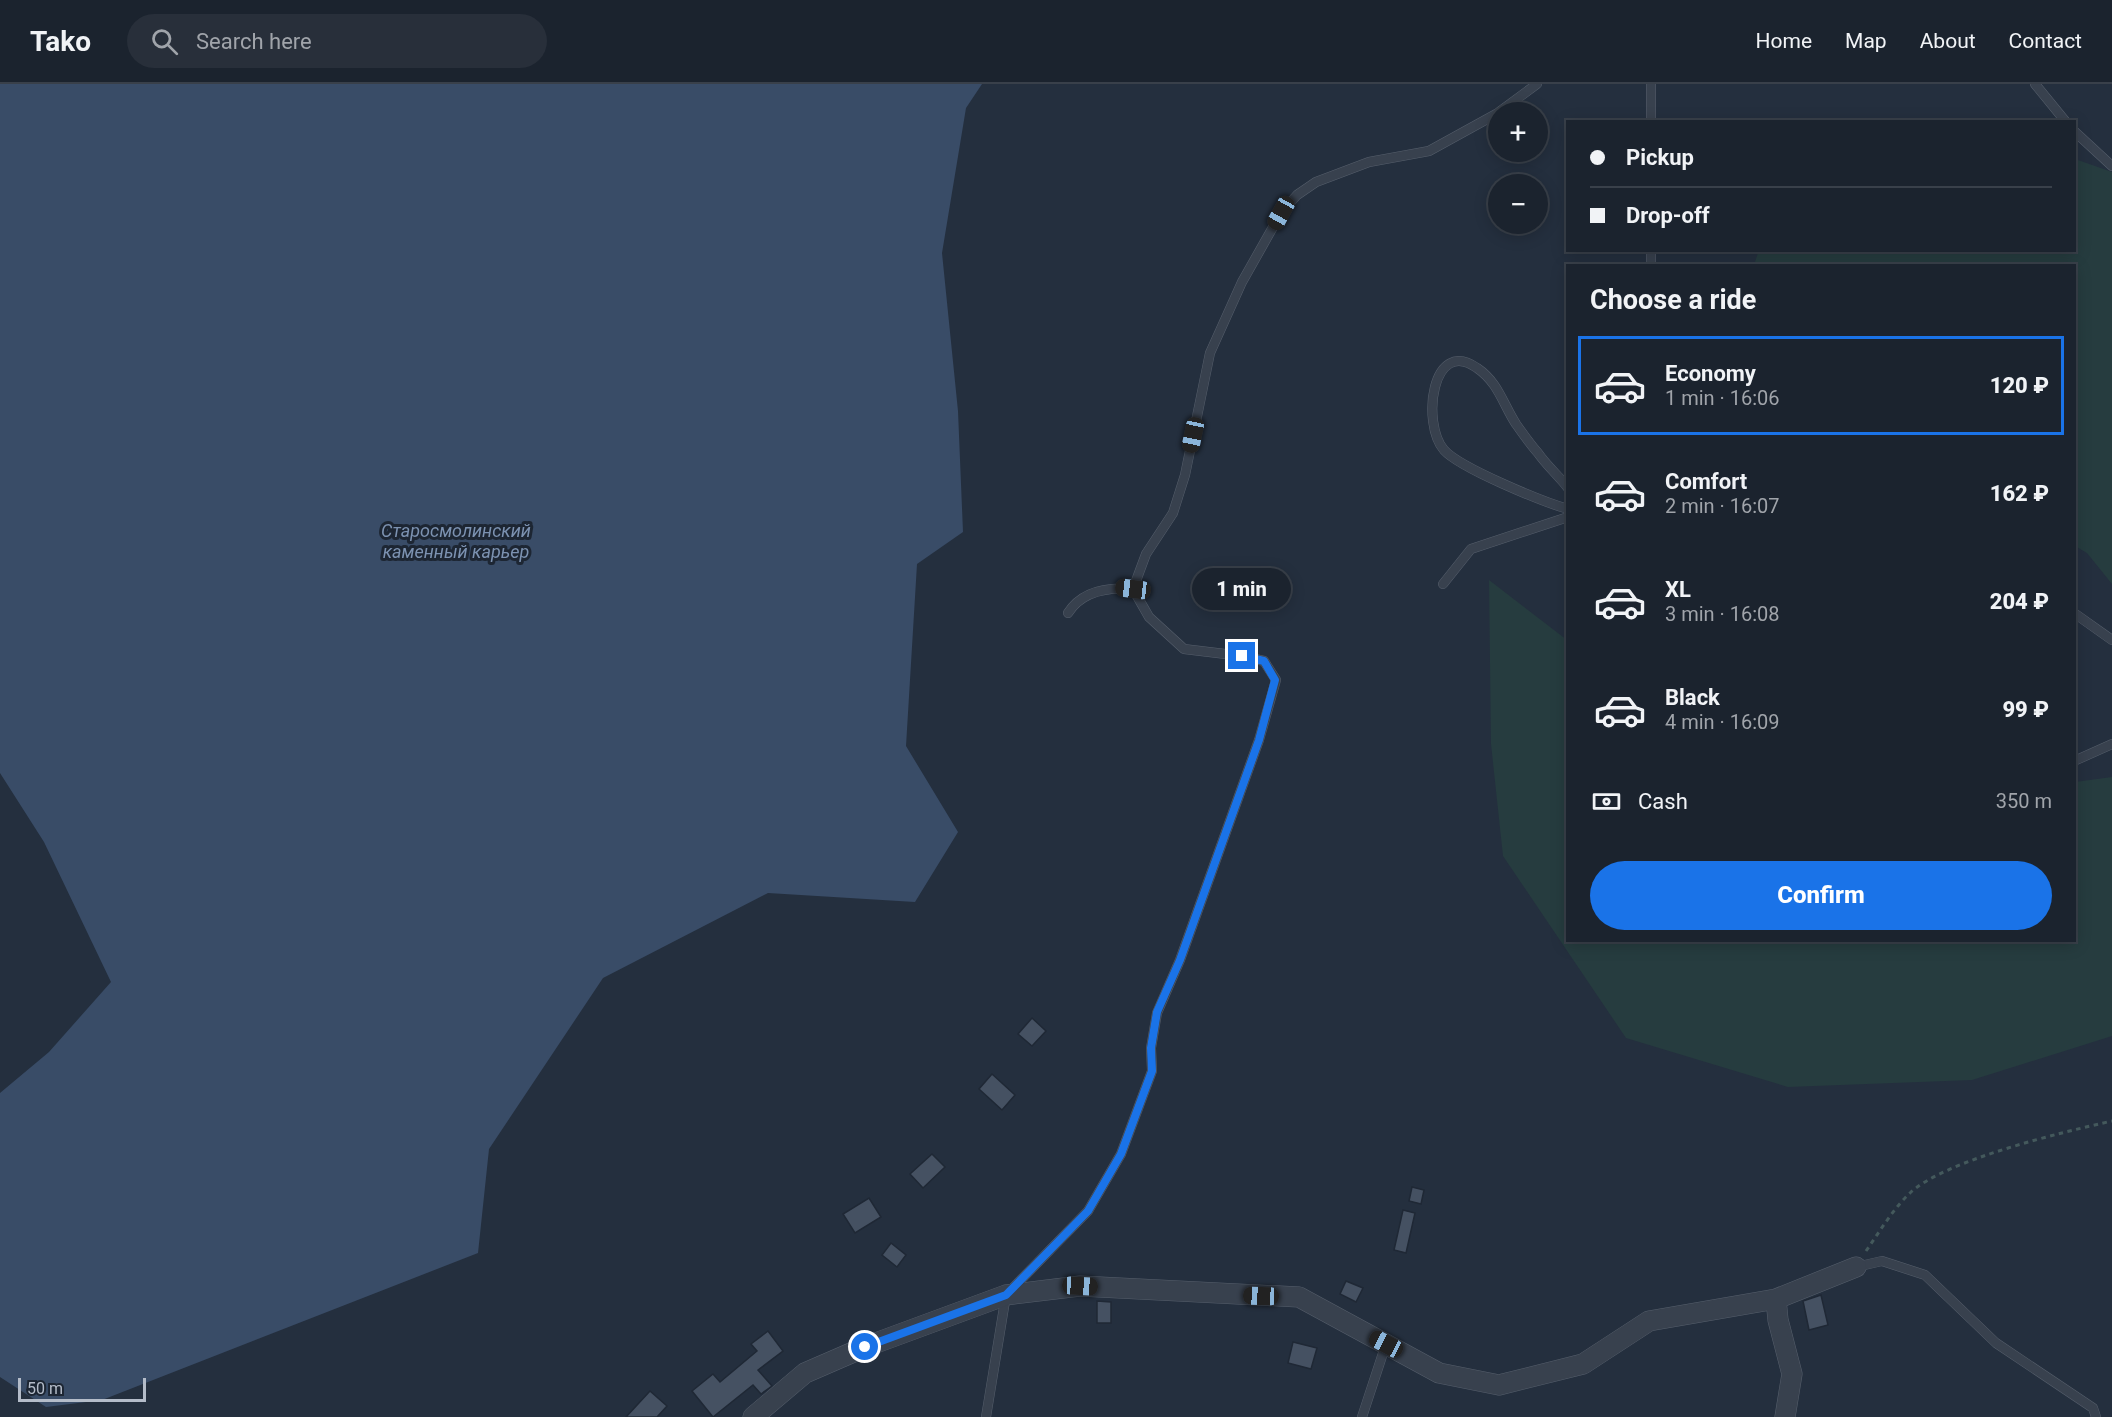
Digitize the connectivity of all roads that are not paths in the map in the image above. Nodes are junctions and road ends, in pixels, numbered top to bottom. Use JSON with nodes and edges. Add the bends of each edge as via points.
{"nodes":[{"id":1,"x":1537,"y":84,"type":"edge"},
{"id":2,"x":1651,"y":84,"type":"edge"},
{"id":3,"x":2036,"y":84,"type":"edge"},
{"id":4,"x":1513,"y":102,"type":"edge"},
{"id":5,"x":1488,"y":119,"type":"edge"},
{"id":6,"x":1651,"y":120,"type":"edge"},
{"id":7,"x":2064,"y":120,"type":"edge"},
{"id":8,"x":2076,"y":133,"type":"edge"},
{"id":9,"x":2112,"y":166,"type":"edge"},
{"id":10,"x":1566,"y":486,"type":"edge"},
{"id":11,"x":1566,"y":508,"type":"edge"},
{"id":12,"x":1566,"y":518,"type":"edge"},
{"id":13,"x":1443,"y":584,"type":"dead end"},
{"id":14,"x":1133,"y":589,"type":"junction"},
{"id":15,"x":1068,"y":613,"type":"dead end"},
{"id":16,"x":2076,"y":614,"type":"edge"},
{"id":17,"x":2112,"y":640,"type":"edge"},
{"id":18,"x":2112,"y":744,"type":"edge"},
{"id":19,"x":2076,"y":760,"type":"edge"},
{"id":20,"x":1856,"y":1267,"type":"joint"},
{"id":21,"x":1006,"y":1295,"type":"junction"},
{"id":22,"x":1776,"y":1299,"type":"junction"},
{"id":23,"x":1386,"y":1344,"type":"junction"},
{"id":24,"x":753,"y":1417,"type":"edge"},
{"id":25,"x":986,"y":1417,"type":"edge"},
{"id":26,"x":1362,"y":1417,"type":"edge"},
{"id":27,"x":1785,"y":1417,"type":"edge"},
{"id":28,"x":2096,"y":1417,"type":"edge"}],
"edges":[{"from":1,"to":4,"type":"lane"},
{"from":2,"to":6,"type":"lane"},
{"from":3,"to":7,"type":"lane"},
{"from":5,"to":14,"type":"lane","via":[[1429,151],[1369,162],[1317,182],[1297,195],[1281,213],[1242,282],[1210,353],[1185,475],[1173,513],[1146,554]]},
{"from":8,"to":9,"type":"lane"},
{"from":10,"to":11,"type":"lane","via":[[1515,423],[1494,383],[1466,363],[1445,367],[1433,385],[1430,419],[1443,449],[1459,462]]},
{"from":12,"to":13,"type":"lane","via":[[1471,549]]},
{"from":14,"to":15,"type":"lane","via":[[1098,590],[1073,605]]},
{"from":14,"to":21,"type":"lane","via":[[1149,616],[1184,649],[1264,661],[1275,680],[1255,751],[1180,960],[1157,1012],[1152,1071],[1121,1154],[1088,1211]]},
{"from":16,"to":17,"type":"lane"},
{"from":18,"to":19,"type":"lane"},
{"from":20,"to":22,"type":"street"},
{"from":20,"to":28,"type":"lane","via":[[1882,1261],[1924,1275],[1996,1343],[2093,1408]]},
{"from":21,"to":23,"type":"street","via":[[1080,1286],[1299,1297]]},
{"from":21,"to":24,"type":"street","via":[[805,1373]]},
{"from":21,"to":25,"type":"lane"},
{"from":22,"to":23,"type":"street","via":[[1649,1322],[1583,1364],[1499,1385],[1439,1372]]},
{"from":22,"to":27,"type":"street","via":[[1792,1374]]},
{"from":23,"to":26,"type":"lane"}]}
